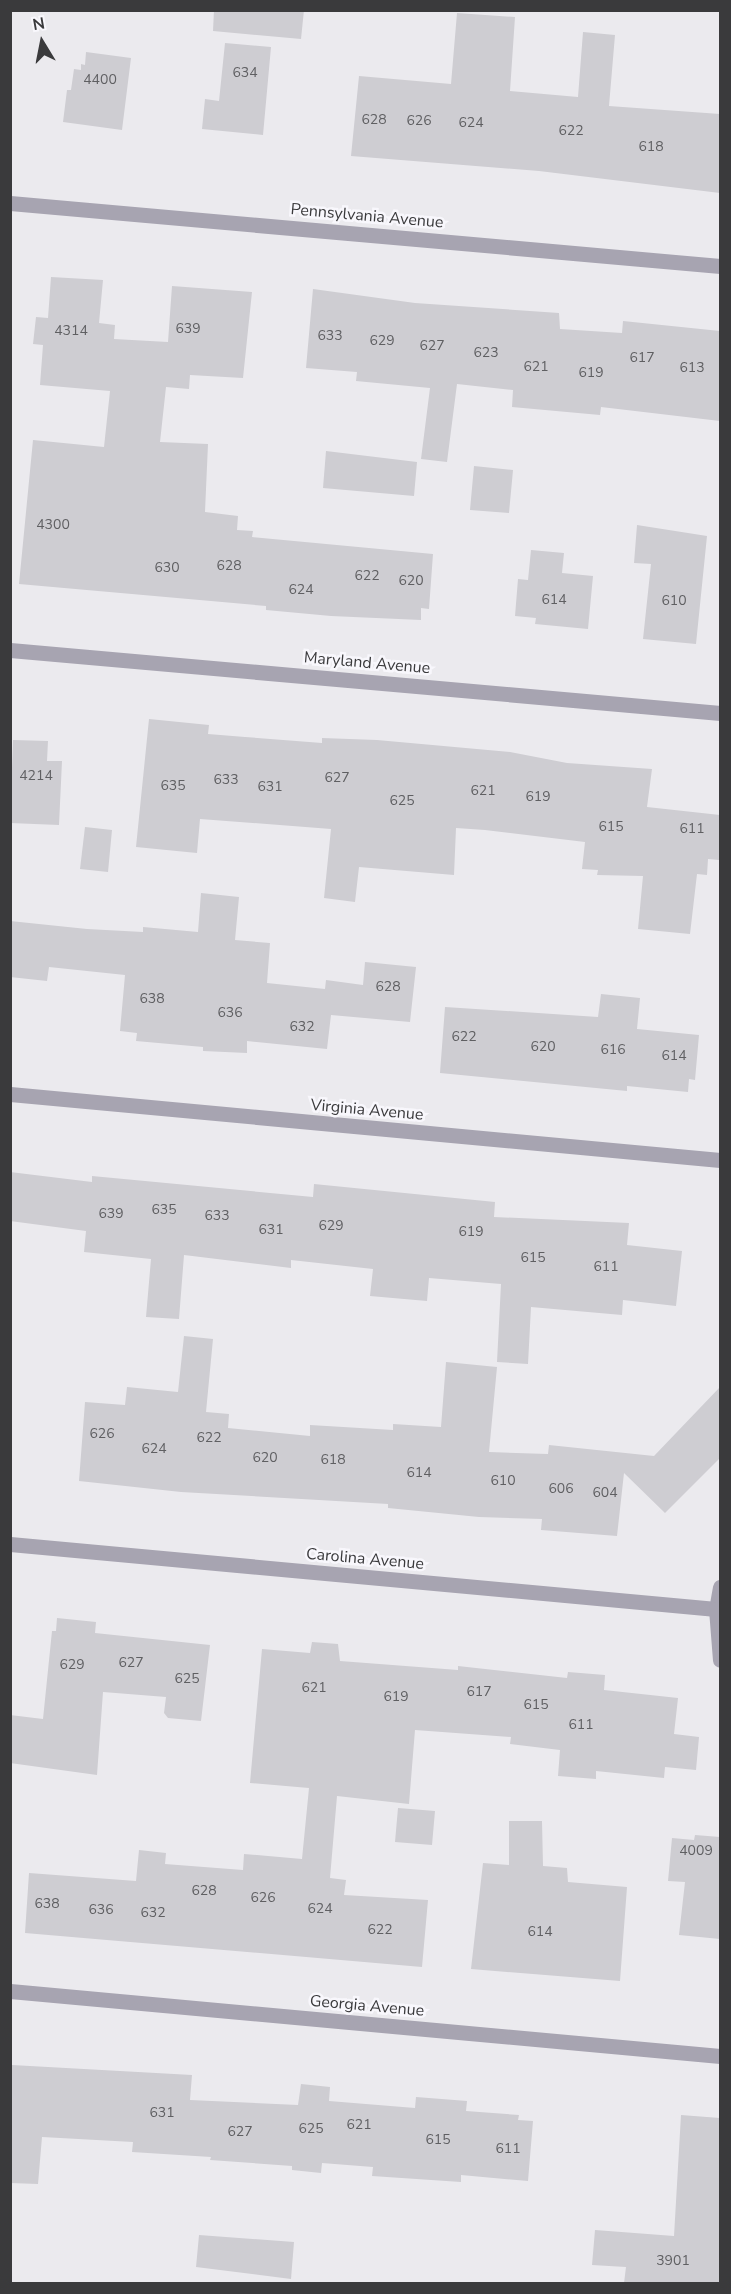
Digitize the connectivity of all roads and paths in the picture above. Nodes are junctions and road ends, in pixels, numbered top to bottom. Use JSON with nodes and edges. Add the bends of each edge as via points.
{"nodes":[{"id":1,"x":10,"y":203,"type":"edge"},
{"id":2,"x":720,"y":266,"type":"edge"},
{"id":3,"x":10,"y":650,"type":"edge"},
{"id":4,"x":720,"y":713,"type":"edge"},
{"id":5,"x":10,"y":1094,"type":"edge"},
{"id":6,"x":720,"y":1160,"type":"edge"},
{"id":7,"x":10,"y":1544,"type":"edge"},
{"id":8,"x":720,"y":1587,"type":"edge"},
{"id":9,"x":716,"y":1609,"type":"junction"},
{"id":10,"x":720,"y":1660,"type":"edge"},
{"id":11,"x":10,"y":1991,"type":"edge"},
{"id":12,"x":720,"y":2056,"type":"edge"}],
"edges":[{"from":1,"to":2,"type":"street","name":"Pennsylvania Avenue"},
{"from":3,"to":4,"type":"street","name":"Maryland Avenue"},
{"from":5,"to":6,"type":"street","name":"Virginia Avenue"},
{"from":7,"to":9,"type":"street","name":"Carolina Avenue"},
{"from":8,"to":9,"type":"street"},
{"from":9,"to":10,"type":"street"},
{"from":11,"to":12,"type":"street","name":"Georgia Avenue"}]}
